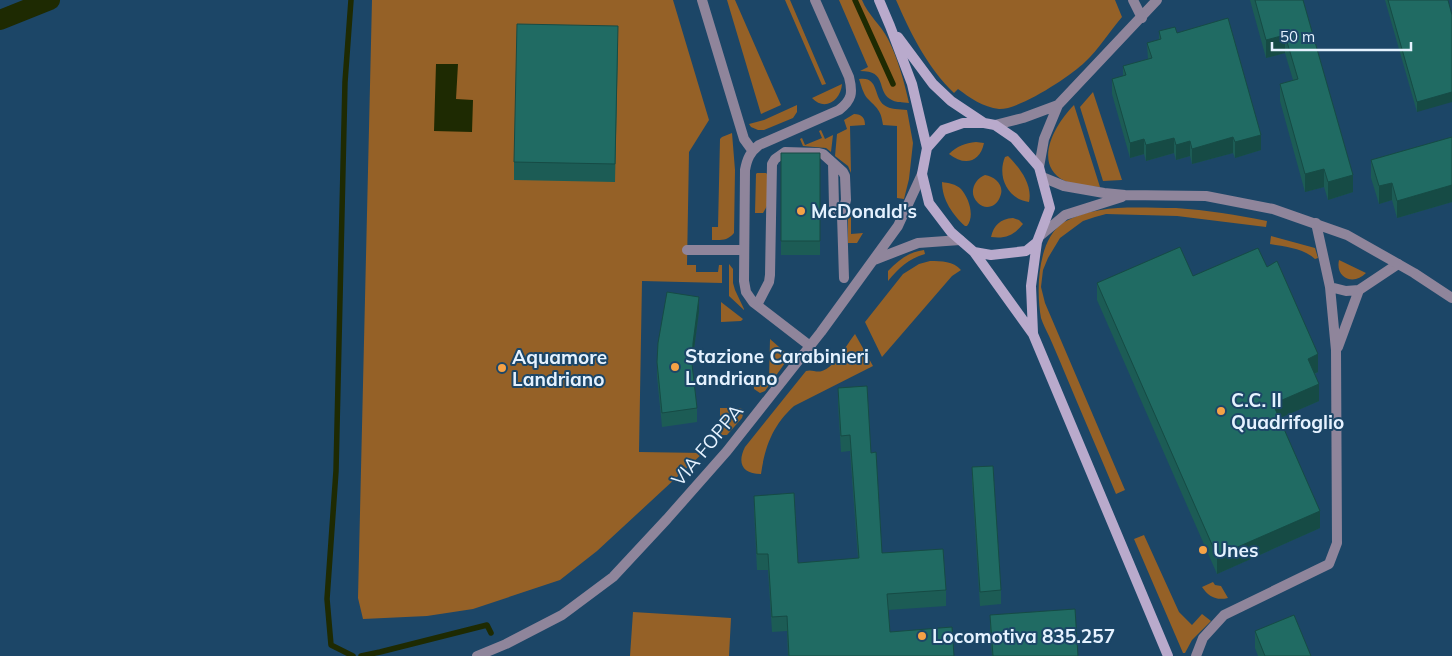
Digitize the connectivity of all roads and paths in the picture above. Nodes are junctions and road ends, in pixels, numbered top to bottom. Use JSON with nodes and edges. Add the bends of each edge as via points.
{"nodes":[{"id":1,"x":702,"y":0,"type":"edge"},
{"id":2,"x":815,"y":0,"type":"edge"},
{"id":3,"x":879,"y":0,"type":"edge"},
{"id":4,"x":1133,"y":0,"type":"edge"},
{"id":5,"x":1157,"y":0,"type":"edge"},
{"id":6,"x":1142,"y":18,"type":"junction"},
{"id":7,"x":890,"y":26,"type":"junction"},
{"id":8,"x":1058,"y":105,"type":"junction"},
{"id":9,"x":984,"y":123,"type":"junction"},
{"id":10,"x":995,"y":125,"type":"junction"},
{"id":11,"x":927,"y":148,"type":"junction"},
{"id":12,"x":752,"y":150,"type":"junction"},
{"id":13,"x":1039,"y":167,"type":"junction"},
{"id":14,"x":922,"y":174,"type":"junction"},
{"id":15,"x":1042,"y":178,"type":"junction"},
{"id":16,"x":1125,"y":195,"type":"junction"},
{"id":17,"x":1316,"y":223,"type":"junction"},
{"id":18,"x":1039,"y":238,"type":"junction"},
{"id":19,"x":960,"y":240,"type":"junction"},
{"id":20,"x":687,"y":250,"type":"dead end"},
{"id":21,"x":744,"y":250,"type":"junction"},
{"id":22,"x":974,"y":252,"type":"junction"},
{"id":23,"x":874,"y":261,"type":"junction"},
{"id":24,"x":1398,"y":264,"type":"junction"},
{"id":25,"x":844,"y":278,"type":"dead end"},
{"id":26,"x":1330,"y":287,"type":"junction"},
{"id":27,"x":1359,"y":290,"type":"junction"},
{"id":28,"x":1452,"y":298,"type":"edge"},
{"id":29,"x":756,"y":305,"type":"junction"},
{"id":30,"x":1033,"y":334,"type":"junction"},
{"id":31,"x":810,"y":346,"type":"junction"},
{"id":32,"x":1336,"y":350,"type":"junction"},
{"id":33,"x":477,"y":656,"type":"edge"},
{"id":34,"x":1168,"y":656,"type":"edge"},
{"id":35,"x":1196,"y":656,"type":"edge"}],
"edges":[{"from":1,"to":12,"type":"street","via":[[744,139]]},
{"from":2,"to":12,"type":"street","via":[[849,77],[850,98],[839,110]]},
{"from":3,"to":7,"type":"main road"},
{"from":4,"to":6,"type":"street"},
{"from":5,"to":6,"type":"street"},
{"from":6,"to":8,"type":"street"},
{"from":7,"to":9,"type":"main road","via":[[933,84],[951,101]]},
{"from":7,"to":11,"type":"main road","via":[[912,84]]},
{"from":8,"to":10,"type":"street"},
{"from":8,"to":13,"type":"street","via":[[1044,139]]},
{"from":9,"to":10,"type":"main road"},
{"from":9,"to":11,"type":"main road","via":[[962,124],[943,130]]},
{"from":10,"to":13,"type":"main road","via":[[1014,138]]},
{"from":11,"to":14,"type":"main road"},
{"from":12,"to":21,"type":"street","via":[[745,170]]},
{"from":13,"to":15,"type":"main road"},
{"from":14,"to":19,"type":"main road","via":[[929,203]]},
{"from":14,"to":23,"type":"street","name":"VIA FOPPA","via":[[898,226]]},
{"from":15,"to":16,"type":"street","via":[[1064,186]]},
{"from":15,"to":18,"type":"main road","via":[[1050,208]]},
{"from":16,"to":17,"type":"street","via":[[1206,196],[1272,209]]},
{"from":16,"to":18,"type":"street","via":[[1065,215]]},
{"from":17,"to":24,"type":"street","via":[[1347,235]]},
{"from":17,"to":26,"type":"street"},
{"from":18,"to":22,"type":"main road","via":[[1026,251],[991,255]]},
{"from":18,"to":30,"type":"main road","via":[[1031,286]]},
{"from":19,"to":22,"type":"main road"},
{"from":19,"to":23,"type":"street","via":[[918,243]]},
{"from":20,"to":21,"type":"street"},
{"from":21,"to":29,"type":"street","via":[[746,292]]},
{"from":22,"to":30,"type":"main road"},
{"from":23,"to":31,"type":"street","name":"VIA FOPPA"},
{"from":24,"to":27,"type":"street"},
{"from":24,"to":28,"type":"street"},
{"from":25,"to":29,"type":"street","via":[[842,215],[846,176],[823,154],[785,152],[772,164],[770,275]]},
{"from":26,"to":27,"type":"street"},
{"from":26,"to":32,"type":"street"},
{"from":27,"to":32,"type":"street"},
{"from":29,"to":31,"type":"street"},
{"from":30,"to":34,"type":"main road"},
{"from":31,"to":33,"type":"street","name":"VIA FOPPA","via":[[720,459],[613,577],[562,615]]},
{"from":32,"to":35,"type":"street","via":[[1337,543],[1329,564],[1224,615],[1203,638]]}]}
